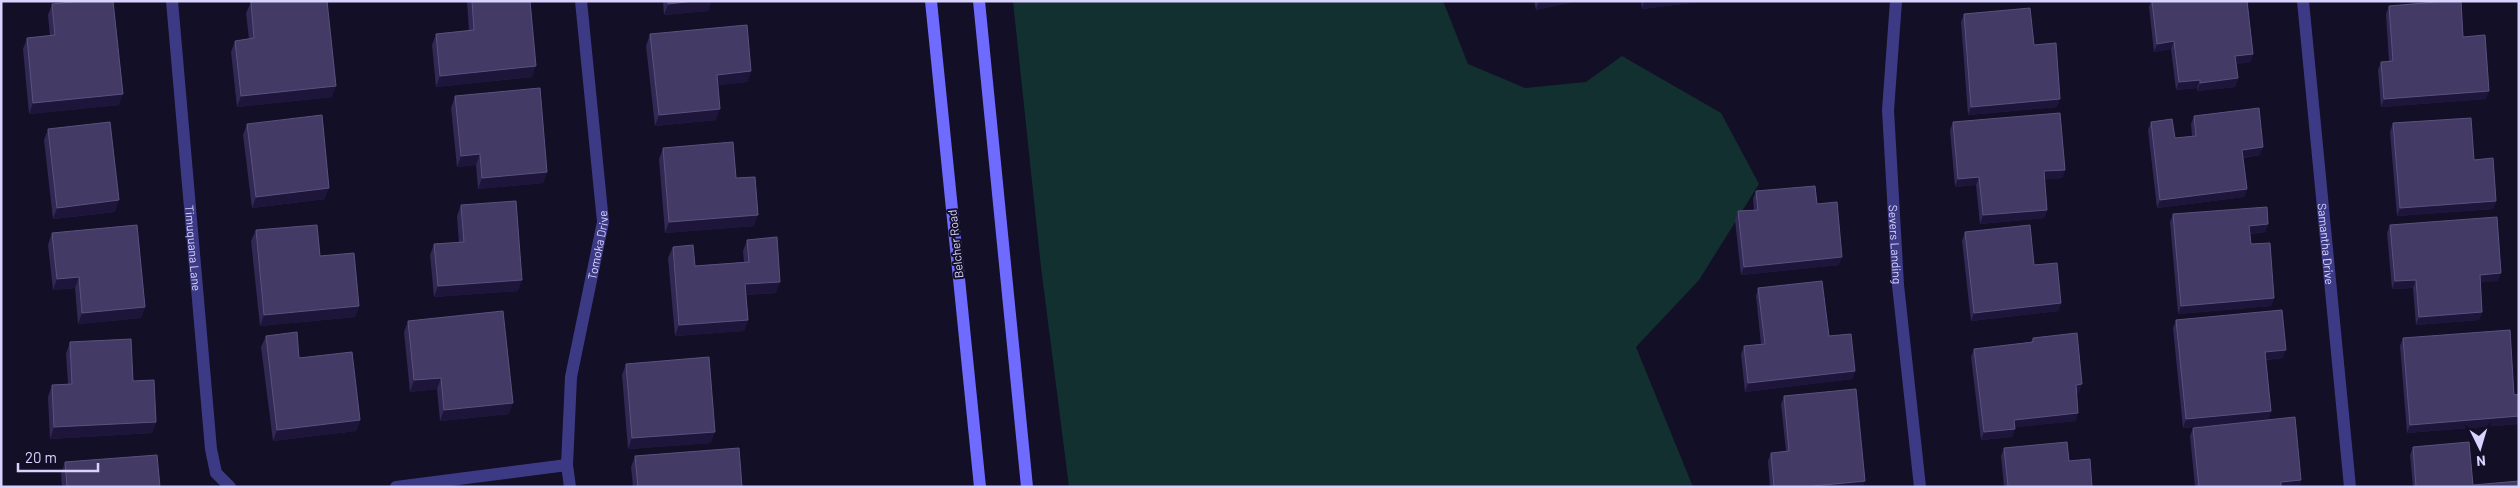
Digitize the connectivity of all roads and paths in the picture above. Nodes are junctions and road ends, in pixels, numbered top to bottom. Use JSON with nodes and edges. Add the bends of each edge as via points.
{"nodes":[{"id":1,"x":172,"y":1,"type":"edge"},
{"id":2,"x":581,"y":1,"type":"edge"},
{"id":3,"x":930,"y":1,"type":"edge"},
{"id":4,"x":979,"y":1,"type":"edge"},
{"id":5,"x":1896,"y":1,"type":"edge"},
{"id":6,"x":2303,"y":1,"type":"edge"},
{"id":7,"x":567,"y":465,"type":"junction"},
{"id":8,"x":230,"y":487,"type":"edge"},
{"id":9,"x":396,"y":487,"type":"edge"},
{"id":10,"x":570,"y":487,"type":"edge"},
{"id":11,"x":980,"y":487,"type":"edge"},
{"id":12,"x":1027,"y":487,"type":"edge"},
{"id":13,"x":1920,"y":487,"type":"edge"},
{"id":14,"x":2350,"y":487,"type":"edge"}],
"edges":[{"from":1,"to":8,"type":"street","name":"Timuquana Lane","via":[[211,449],[216,472]]},
{"from":2,"to":7,"type":"street","name":"Tomoka Drive","via":[[603,222],[571,377]]},
{"from":3,"to":11,"type":"main road","name":"Belcher Road"},
{"from":4,"to":12,"type":"main road"},
{"from":5,"to":13,"type":"street","name":"Severs Landing","via":[[1888,110],[1898,285]]},
{"from":6,"to":14,"type":"street","name":"Samantha Drive"},
{"from":7,"to":9,"type":"street"},
{"from":7,"to":10,"type":"street","name":"Tomoka Drive"}]}
